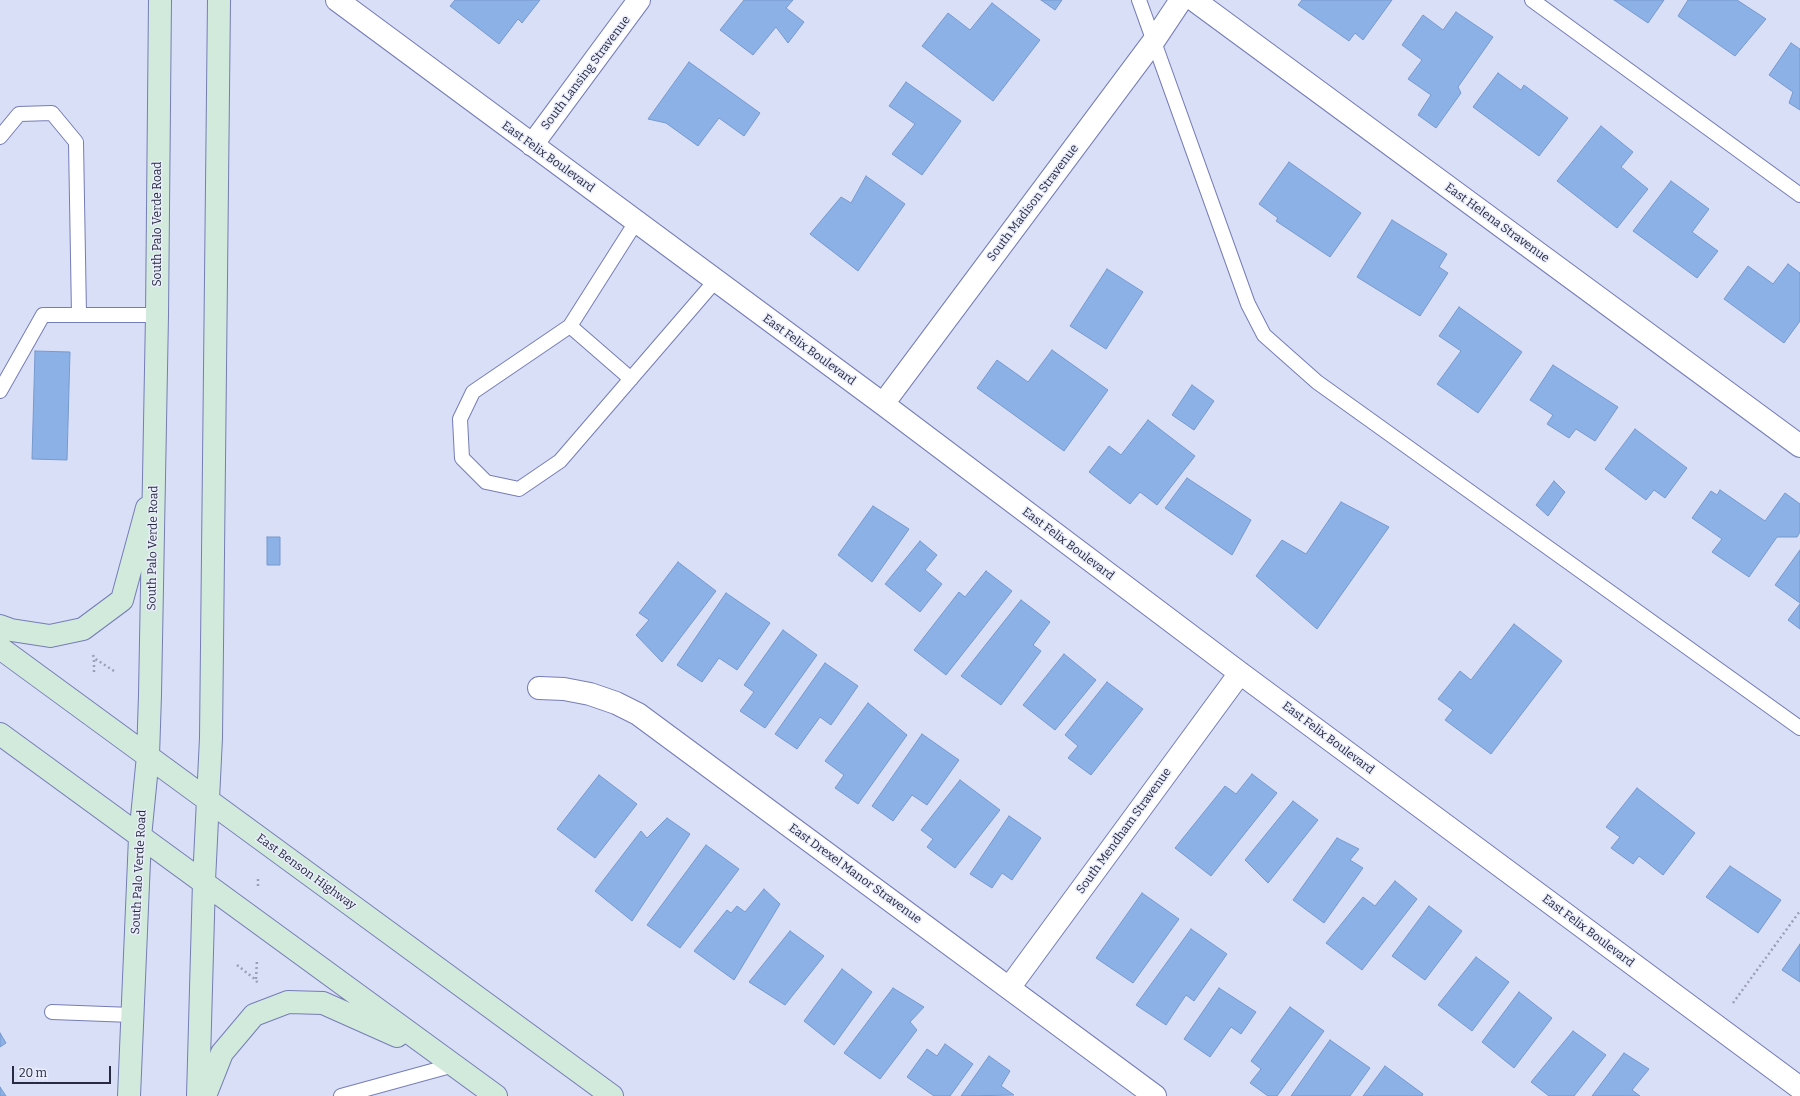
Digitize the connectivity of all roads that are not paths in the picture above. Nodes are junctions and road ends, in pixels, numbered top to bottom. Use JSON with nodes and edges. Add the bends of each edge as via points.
{"nodes":[{"id":1,"x":160,"y":0,"type":"edge"},
{"id":2,"x":219,"y":0,"type":"edge"},
{"id":3,"x":337,"y":0,"type":"edge"},
{"id":4,"x":640,"y":0,"type":"edge"},
{"id":5,"x":1139,"y":0,"type":"edge"},
{"id":6,"x":1181,"y":0,"type":"edge"},
{"id":7,"x":1194,"y":0,"type":"edge"},
{"id":8,"x":1532,"y":0,"type":"edge"},
{"id":9,"x":1152,"y":42,"type":"junction"},
{"id":10,"x":0,"y":137,"type":"edge"},
{"id":11,"x":532,"y":145,"type":"junction"},
{"id":12,"x":1800,"y":195,"type":"edge"},
{"id":13,"x":636,"y":222,"type":"junction"},
{"id":14,"x":716,"y":280,"type":"junction"},
{"id":15,"x":79,"y":315,"type":"junction"},
{"id":16,"x":157,"y":315,"type":"junction"},
{"id":17,"x":570,"y":326,"type":"junction"},
{"id":18,"x":631,"y":379,"type":"junction"},
{"id":19,"x":0,"y":391,"type":"edge"},
{"id":20,"x":883,"y":404,"type":"junction"},
{"id":21,"x":1800,"y":446,"type":"edge"},
{"id":22,"x":154,"y":482,"type":"junction"},
{"id":23,"x":0,"y":626,"type":"edge"},
{"id":24,"x":0,"y":648,"type":"edge"},
{"id":25,"x":1240,"y":673,"type":"junction"},
{"id":26,"x":539,"y":688,"type":"dead end"},
{"id":27,"x":1800,"y":728,"type":"edge"},
{"id":28,"x":0,"y":734,"type":"edge"},
{"id":29,"x":148,"y":756,"type":"junction"},
{"id":30,"x":208,"y":799,"type":"junction"},
{"id":31,"x":140,"y":837,"type":"junction"},
{"id":32,"x":204,"y":881,"type":"junction"},
{"id":33,"x":1009,"y":988,"type":"junction"},
{"id":34,"x":52,"y":1012,"type":"dead end"},
{"id":35,"x":132,"y":1015,"type":"junction"},
{"id":36,"x":454,"y":1065,"type":"junction"},
{"id":37,"x":1800,"y":1088,"type":"edge"},
{"id":38,"x":129,"y":1096,"type":"edge"},
{"id":39,"x":198,"y":1096,"type":"edge"},
{"id":40,"x":205,"y":1096,"type":"edge"},
{"id":41,"x":341,"y":1096,"type":"edge"},
{"id":42,"x":496,"y":1096,"type":"edge"},
{"id":43,"x":612,"y":1096,"type":"edge"},
{"id":44,"x":1155,"y":1096,"type":"edge"}],
"edges":[{"from":1,"to":16,"type":"main road","name":"South Palo Verde Road"},
{"from":2,"to":30,"type":"main road","via":[[211,738]]},
{"from":3,"to":11,"type":"street","name":"East Felix Boulevard"},
{"from":4,"to":11,"type":"street","name":"South Lansing Stravenue"},
{"from":5,"to":9,"type":"lane"},
{"from":6,"to":9,"type":"street","name":"South Madison Stravenue"},
{"from":7,"to":21,"type":"street","name":"East Helena Stravenue"},
{"from":8,"to":12,"type":"lane"},
{"from":9,"to":20,"type":"street","name":"South Madison Stravenue"},
{"from":9,"to":27,"type":"lane","via":[[1248,304],[1264,335],[1317,382]]},
{"from":10,"to":15,"type":"lane","via":[[19,114],[52,113],[76,142]]},
{"from":11,"to":13,"type":"street","name":"East Felix Boulevard"},
{"from":13,"to":14,"type":"street","name":"East Felix Boulevard"},
{"from":13,"to":17,"type":"lane"},
{"from":14,"to":18,"type":"lane"},
{"from":14,"to":20,"type":"street","name":"East Felix Boulevard"},
{"from":15,"to":16,"type":"lane"},
{"from":15,"to":19,"type":"lane","via":[[43,315]]},
{"from":16,"to":22,"type":"main road","name":"South Palo Verde Road"},
{"from":17,"to":18,"type":"lane"},
{"from":17,"to":18,"type":"lane","via":[[473,392],[460,419],[462,458],[486,482],[519,489],[560,461]]},
{"from":20,"to":25,"type":"street","name":"East Felix Boulevard"},
{"from":22,"to":23,"type":"main road","via":[[122,600],[83,629],[50,636]]},
{"from":22,"to":29,"type":"main road","name":"South Palo Verde Road"},
{"from":24,"to":29,"type":"main road","name":"East Benson Highway"},
{"from":25,"to":33,"type":"street","name":"South Mendham Stravenue"},
{"from":25,"to":37,"type":"street","name":"East Felix Boulevard"},
{"from":26,"to":33,"type":"street","name":"East Drexel Manor Stravenue","via":[[590,694],[638,714]]},
{"from":28,"to":31,"type":"main road"},
{"from":29,"to":30,"type":"main road","name":"East Benson Highway"},
{"from":29,"to":31,"type":"main road","name":"South Palo Verde Road"},
{"from":30,"to":32,"type":"main road"},
{"from":30,"to":43,"type":"main road","name":"East Benson Highway"},
{"from":31,"to":32,"type":"main road"},
{"from":31,"to":35,"type":"main road","name":"South Palo Verde Road"},
{"from":32,"to":36,"type":"main road"},
{"from":32,"to":39,"type":"main road"},
{"from":33,"to":44,"type":"street","name":"East Drexel Manor Stravenue"},
{"from":34,"to":35,"type":"lane"},
{"from":35,"to":38,"type":"main road","name":"South Palo Verde Road"},
{"from":36,"to":40,"type":"main road","via":[[382,1028],[322,1003],[288,1002],[254,1014],[222,1053]]},
{"from":36,"to":41,"type":"lane"},
{"from":36,"to":42,"type":"main road"}]}
